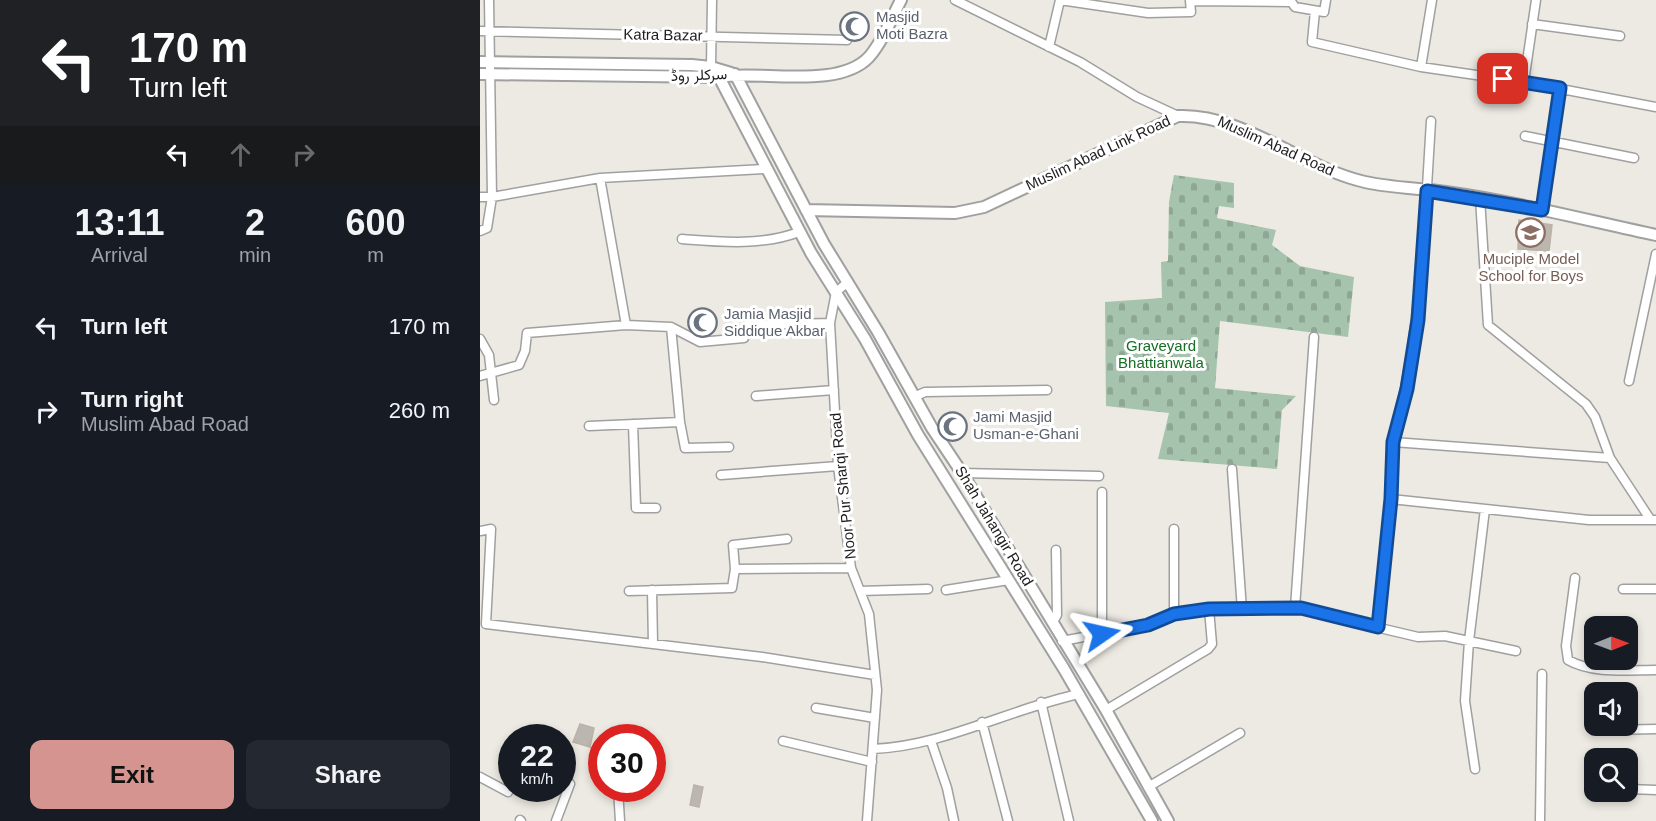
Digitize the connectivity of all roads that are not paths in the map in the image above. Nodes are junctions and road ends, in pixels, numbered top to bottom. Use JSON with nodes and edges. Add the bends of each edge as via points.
{"nodes":[{"id":1,"x":489,"y":0,"type":"edge"},
{"id":2,"x":712,"y":0,"type":"edge"},
{"id":3,"x":901,"y":0,"type":"edge"},
{"id":4,"x":955,"y":0,"type":"edge"},
{"id":5,"x":1060,"y":0,"type":"edge"},
{"id":6,"x":1326,"y":0,"type":"edge"},
{"id":7,"x":1432,"y":0,"type":"edge"},
{"id":8,"x":1526,"y":0,"type":"edge"},
{"id":9,"x":1290,"y":1,"type":"edge"},
{"id":10,"x":1535,"y":1,"type":"edge"},
{"id":11,"x":1315,"y":11,"type":"junction"},
{"id":12,"x":1532,"y":24,"type":"junction"},
{"id":13,"x":484,"y":31,"type":"edge"},
{"id":14,"x":711,"y":36,"type":"junction"},
{"id":15,"x":1620,"y":36,"type":"dead end"},
{"id":16,"x":847,"y":40,"type":"dead end"},
{"id":17,"x":1050,"y":47,"type":"junction"},
{"id":18,"x":485,"y":62,"type":"edge"},
{"id":19,"x":711,"y":67,"type":"junction"},
{"id":20,"x":1421,"y":67,"type":"junction"},
{"id":21,"x":485,"y":74,"type":"edge"},
{"id":22,"x":735,"y":74,"type":"junction"},
{"id":23,"x":719,"y":77,"type":"junction"},
{"id":24,"x":1524,"y":82,"type":"junction"},
{"id":25,"x":1560,"y":88,"type":"junction"},
{"id":26,"x":1656,"y":107,"type":"edge"},
{"id":27,"x":1178,"y":116,"type":"junction"},
{"id":28,"x":1431,"y":121,"type":"dead end"},
{"id":29,"x":1525,"y":136,"type":"dead end"},
{"id":30,"x":1552,"y":142,"type":"junction"},
{"id":31,"x":1634,"y":158,"type":"dead end"},
{"id":32,"x":766,"y":169,"type":"junction"},
{"id":33,"x":600,"y":178,"type":"junction"},
{"id":34,"x":1427,"y":191,"type":"junction"},
{"id":35,"x":480,"y":197,"type":"edge"},
{"id":36,"x":492,"y":197,"type":"junction"},
{"id":37,"x":1480,"y":198,"type":"junction"},
{"id":38,"x":806,"y":210,"type":"junction"},
{"id":39,"x":1542,"y":210,"type":"junction"},
{"id":40,"x":480,"y":231,"type":"edge"},
{"id":41,"x":800,"y":232,"type":"junction"},
{"id":42,"x":1656,"y":235,"type":"edge"},
{"id":43,"x":682,"y":239,"type":"dead end"},
{"id":44,"x":1656,"y":254,"type":"edge"},
{"id":45,"x":848,"y":282,"type":"junction"},
{"id":46,"x":836,"y":292,"type":"junction"},
{"id":47,"x":830,"y":323,"type":"junction"},
{"id":48,"x":626,"y":325,"type":"junction"},
{"id":49,"x":671,"y":327,"type":"junction"},
{"id":50,"x":1314,"y":337,"type":"dead end"},
{"id":51,"x":480,"y":339,"type":"edge"},
{"id":52,"x":493,"y":373,"type":"junction"},
{"id":53,"x":480,"y":376,"type":"edge"},
{"id":54,"x":1629,"y":381,"type":"dead end"},
{"id":55,"x":834,"y":390,"type":"junction"},
{"id":56,"x":1047,"y":390,"type":"dead end"},
{"id":57,"x":756,"y":396,"type":"dead end"},
{"id":58,"x":915,"y":397,"type":"junction"},
{"id":59,"x":494,"y":400,"type":"dead end"},
{"id":60,"x":680,"y":422,"type":"junction"},
{"id":61,"x":633,"y":424,"type":"junction"},
{"id":62,"x":589,"y":426,"type":"dead end"},
{"id":63,"x":1393,"y":442,"type":"junction"},
{"id":64,"x":729,"y":447,"type":"dead end"},
{"id":65,"x":1610,"y":458,"type":"junction"},
{"id":66,"x":838,"y":466,"type":"junction"},
{"id":67,"x":1232,"y":470,"type":"dead end"},
{"id":68,"x":963,"y":473,"type":"junction"},
{"id":69,"x":721,"y":475,"type":"dead end"},
{"id":70,"x":1099,"y":476,"type":"dead end"},
{"id":71,"x":1102,"y":492,"type":"dead end"},
{"id":72,"x":1391,"y":499,"type":"junction"},
{"id":73,"x":656,"y":508,"type":"dead end"},
{"id":74,"x":1485,"y":509,"type":"junction"},
{"id":75,"x":1653,"y":520,"type":"edge"},
{"id":76,"x":1174,"y":529,"type":"dead end"},
{"id":77,"x":480,"y":531,"type":"edge"},
{"id":78,"x":787,"y":539,"type":"dead end"},
{"id":79,"x":1056,"y":550,"type":"dead end"},
{"id":80,"x":851,"y":568,"type":"junction"},
{"id":81,"x":735,"y":569,"type":"junction"},
{"id":82,"x":1575,"y":578,"type":"dead end"},
{"id":83,"x":1009,"y":580,"type":"junction"},
{"id":84,"x":928,"y":589,"type":"dead end"},
{"id":85,"x":1623,"y":589,"type":"dead end"},
{"id":86,"x":1656,"y":589,"type":"edge"},
{"id":87,"x":652,"y":590,"type":"junction"},
{"id":88,"x":946,"y":590,"type":"dead end"},
{"id":89,"x":629,"y":591,"type":"dead end"},
{"id":90,"x":860,"y":591,"type":"junction"},
{"id":91,"x":1295,"y":608,"type":"junction"},
{"id":92,"x":1209,"y":609,"type":"junction"},
{"id":93,"x":1242,"y":610,"type":"junction"},
{"id":94,"x":1174,"y":614,"type":"junction"},
{"id":95,"x":1053,"y":622,"type":"junction"},
{"id":96,"x":1378,"y":627,"type":"junction"},
{"id":97,"x":1102,"y":634,"type":"junction"},
{"id":98,"x":1062,"y":641,"type":"junction"},
{"id":99,"x":1469,"y":641,"type":"junction"},
{"id":100,"x":653,"y":644,"type":"junction"},
{"id":101,"x":1516,"y":651,"type":"dead end"},
{"id":102,"x":1656,"y":670,"type":"edge"},
{"id":103,"x":1542,"y":674,"type":"dead end"},
{"id":104,"x":875,"y":675,"type":"junction"},
{"id":105,"x":1079,"y":694,"type":"junction"},
{"id":106,"x":1041,"y":702,"type":"junction"},
{"id":107,"x":816,"y":708,"type":"dead end"},
{"id":108,"x":1106,"y":710,"type":"junction"},
{"id":109,"x":875,"y":718,"type":"junction"},
{"id":110,"x":982,"y":722,"type":"junction"},
{"id":111,"x":1638,"y":729,"type":"edge"},
{"id":112,"x":1656,"y":729,"type":"edge"},
{"id":113,"x":1240,"y":733,"type":"dead end"},
{"id":114,"x":783,"y":741,"type":"dead end"},
{"id":115,"x":931,"y":741,"type":"junction"},
{"id":116,"x":873,"y":749,"type":"junction"},
{"id":117,"x":872,"y":762,"type":"junction"},
{"id":118,"x":1474,"y":768,"type":"dead end"},
{"id":119,"x":480,"y":777,"type":"edge"},
{"id":120,"x":498,"y":787,"type":"edge"},
{"id":121,"x":1148,"y":787,"type":"junction"},
{"id":122,"x":1638,"y":789,"type":"edge"},
{"id":123,"x":1656,"y":790,"type":"edge"},
{"id":124,"x":563,"y":802,"type":"edge"},
{"id":125,"x":619,"y":802,"type":"edge"},
{"id":126,"x":556,"y":821,"type":"edge"},
{"id":127,"x":620,"y":821,"type":"edge"},
{"id":128,"x":867,"y":821,"type":"edge"},
{"id":129,"x":954,"y":821,"type":"edge"},
{"id":130,"x":1008,"y":821,"type":"edge"},
{"id":131,"x":1069,"y":821,"type":"edge"},
{"id":132,"x":1152,"y":821,"type":"edge"},
{"id":133,"x":1168,"y":821,"type":"edge"},
{"id":134,"x":1540,"y":821,"type":"edge"}],
"edges":[{"from":1,"to":13,"type":"street"},
{"from":2,"to":14,"type":"street"},
{"from":3,"to":22,"type":"street","via":[[867,59],[838,74]]},
{"from":4,"to":17,"type":"street","name":"Muslim Abad Link Road"},
{"from":5,"to":9,"type":"street","via":[[1148,13],[1191,12],[1190,1]]},
{"from":5,"to":17,"type":"street"},
{"from":6,"to":11,"type":"street","via":[[1324,12]]},
{"from":7,"to":20,"type":"street"},
{"from":8,"to":10,"type":"street"},
{"from":9,"to":11,"type":"street","via":[[1295,7]]},
{"from":10,"to":12,"type":"street"},
{"from":11,"to":20,"type":"street","via":[[1312,42]]},
{"from":12,"to":15,"type":"street"},
{"from":12,"to":24,"type":"street"},
{"from":13,"to":14,"type":"street","name":"Katra Bazar"},
{"from":13,"to":18,"type":"street"},
{"from":14,"to":16,"type":"street","name":"Katra Bazar"},
{"from":14,"to":19,"type":"street"},
{"from":17,"to":27,"type":"street","name":"Muslim Abad Link Road","via":[[1137,98]]},
{"from":18,"to":19,"type":"street","name":"سرکلر روڈ"},
{"from":18,"to":21,"type":"street"},
{"from":19,"to":22,"type":"street","name":"سرکلر روڈ"},
{"from":20,"to":24,"type":"street"},
{"from":21,"to":23,"type":"street","name":"سرکلر روڈ"},
{"from":21,"to":36,"type":"street"},
{"from":22,"to":23,"type":"street","name":"سرکلر روڈ"},
{"from":22,"to":38,"type":"street","name":"Shah Jahangir Road"},
{"from":23,"to":32,"type":"street","name":"Shah Jahangir Road"},
{"from":24,"to":25,"type":"street"},
{"from":25,"to":26,"type":"street"},
{"from":25,"to":30,"type":"street"},
{"from":27,"to":34,"type":"street","name":"Muslim Abad Road","via":[[1210,117],[1319,168],[1365,182]]},
{"from":27,"to":38,"type":"street","name":"Muslim Abad Link Road","via":[[984,207],[955,213]]},
{"from":28,"to":34,"type":"street"},
{"from":29,"to":30,"type":"street"},
{"from":30,"to":31,"type":"street"},
{"from":30,"to":39,"type":"street"},
{"from":32,"to":33,"type":"street"},
{"from":32,"to":41,"type":"street","name":"Shah Jahangir Road"},
{"from":33,"to":36,"type":"street"},
{"from":33,"to":48,"type":"street"},
{"from":34,"to":37,"type":"street","name":"Muslim Abad Road"},
{"from":34,"to":63,"type":"street","via":[[1418,320],[1407,389]]},
{"from":35,"to":36,"type":"street"},
{"from":36,"to":40,"type":"street","via":[[487,228]]},
{"from":37,"to":39,"type":"street","name":"Muslim Abad Road"},
{"from":37,"to":65,"type":"street","via":[[1488,325],[1586,404]]},
{"from":38,"to":45,"type":"street","name":"Shah Jahangir Road"},
{"from":39,"to":42,"type":"street","name":"Muslim Abad Road"},
{"from":41,"to":43,"type":"street","via":[[753,242]]},
{"from":41,"to":46,"type":"street","name":"Shah Jahangir Road"},
{"from":44,"to":54,"type":"street"},
{"from":45,"to":46,"type":"street"},
{"from":45,"to":58,"type":"street","name":"Shah Jahangir Road"},
{"from":46,"to":47,"type":"street","name":"Noor Pur Sharqi Road"},
{"from":46,"to":83,"type":"street","name":"Shah Jahangir Road","via":[[918,435]]},
{"from":47,"to":49,"type":"street","via":[[747,325],[744,338],[700,342]]},
{"from":47,"to":55,"type":"street","name":"Noor Pur Sharqi Road"},
{"from":48,"to":49,"type":"street"},
{"from":48,"to":52,"type":"street","via":[[527,333],[519,365]]},
{"from":49,"to":60,"type":"street"},
{"from":50,"to":91,"type":"street"},
{"from":51,"to":52,"type":"street"},
{"from":52,"to":53,"type":"street"},
{"from":52,"to":59,"type":"street"},
{"from":55,"to":57,"type":"street"},
{"from":55,"to":66,"type":"street","name":"Noor Pur Sharqi Road"},
{"from":56,"to":58,"type":"street","via":[[925,392]]},
{"from":58,"to":68,"type":"street","name":"Shah Jahangir Road"},
{"from":60,"to":61,"type":"street"},
{"from":60,"to":64,"type":"street","via":[[685,448]]},
{"from":61,"to":62,"type":"street"},
{"from":61,"to":73,"type":"street","via":[[636,508]]},
{"from":63,"to":65,"type":"street"},
{"from":63,"to":72,"type":"street"},
{"from":65,"to":75,"type":"street"},
{"from":66,"to":69,"type":"street"},
{"from":66,"to":80,"type":"street","name":"Noor Pur Sharqi Road"},
{"from":67,"to":93,"type":"street"},
{"from":68,"to":70,"type":"street"},
{"from":68,"to":95,"type":"street","name":"Shah Jahangir Road"},
{"from":71,"to":97,"type":"street"},
{"from":72,"to":74,"type":"street"},
{"from":72,"to":96,"type":"street"},
{"from":74,"to":75,"type":"street","via":[[1589,520]]},
{"from":74,"to":99,"type":"street"},
{"from":76,"to":94,"type":"street"},
{"from":77,"to":100,"type":"street","via":[[491,529],[486,624]]},
{"from":78,"to":81,"type":"street","via":[[736,543]]},
{"from":79,"to":95,"type":"street","via":[[1057,615]]},
{"from":80,"to":81,"type":"street"},
{"from":80,"to":90,"type":"street","name":"Noor Pur Sharqi Road"},
{"from":81,"to":87,"type":"street","via":[[732,588]]},
{"from":82,"to":102,"type":"street","via":[[1566,646],[1568,660],[1608,670]]},
{"from":83,"to":88,"type":"street"},
{"from":83,"to":105,"type":"street","name":"Shah Jahangir Road"},
{"from":84,"to":90,"type":"street"},
{"from":85,"to":86,"type":"street"},
{"from":87,"to":89,"type":"street"},
{"from":87,"to":100,"type":"street"},
{"from":90,"to":104,"type":"street","name":"Noor Pur Sharqi Road","via":[[869,614]]},
{"from":91,"to":93,"type":"street"},
{"from":91,"to":96,"type":"street"},
{"from":92,"to":93,"type":"street"},
{"from":92,"to":94,"type":"street"},
{"from":92,"to":108,"type":"street","via":[[1212,644],[1208,649]]},
{"from":94,"to":97,"type":"street","via":[[1148,625]]},
{"from":95,"to":98,"type":"street","name":"Shah Jahangir Road"},
{"from":96,"to":99,"type":"street","via":[[1418,637],[1446,636]]},
{"from":97,"to":98,"type":"street"},
{"from":98,"to":108,"type":"street","name":"Shah Jahangir Road"},
{"from":99,"to":101,"type":"street"},
{"from":99,"to":118,"type":"street","via":[[1466,701]]},
{"from":100,"to":104,"type":"street"},
{"from":103,"to":134,"type":"street"},
{"from":104,"to":109,"type":"street","name":"Noor Pur Sharqi Road"},
{"from":105,"to":106,"type":"street"},
{"from":105,"to":132,"type":"street","name":"Shah Jahangir Road"},
{"from":106,"to":110,"type":"street"},
{"from":106,"to":131,"type":"street"},
{"from":107,"to":109,"type":"street"},
{"from":108,"to":121,"type":"street","name":"Shah Jahangir Road"},
{"from":109,"to":116,"type":"street","name":"Noor Pur Sharqi Road"},
{"from":110,"to":115,"type":"street"},
{"from":110,"to":130,"type":"street"},
{"from":111,"to":112,"type":"street"},
{"from":113,"to":121,"type":"street"},
{"from":114,"to":117,"type":"street"},
{"from":115,"to":116,"type":"street"},
{"from":115,"to":129,"type":"street"},
{"from":116,"to":117,"type":"street","name":"Noor Pur Sharqi Road"},
{"from":117,"to":128,"type":"street","name":"Noor Pur Sharqi Road"},
{"from":119,"to":120,"type":"street"},
{"from":121,"to":133,"type":"street","name":"Shah Jahangir Road"},
{"from":122,"to":123,"type":"street"},
{"from":124,"to":126,"type":"street"},
{"from":125,"to":127,"type":"street"}]}
